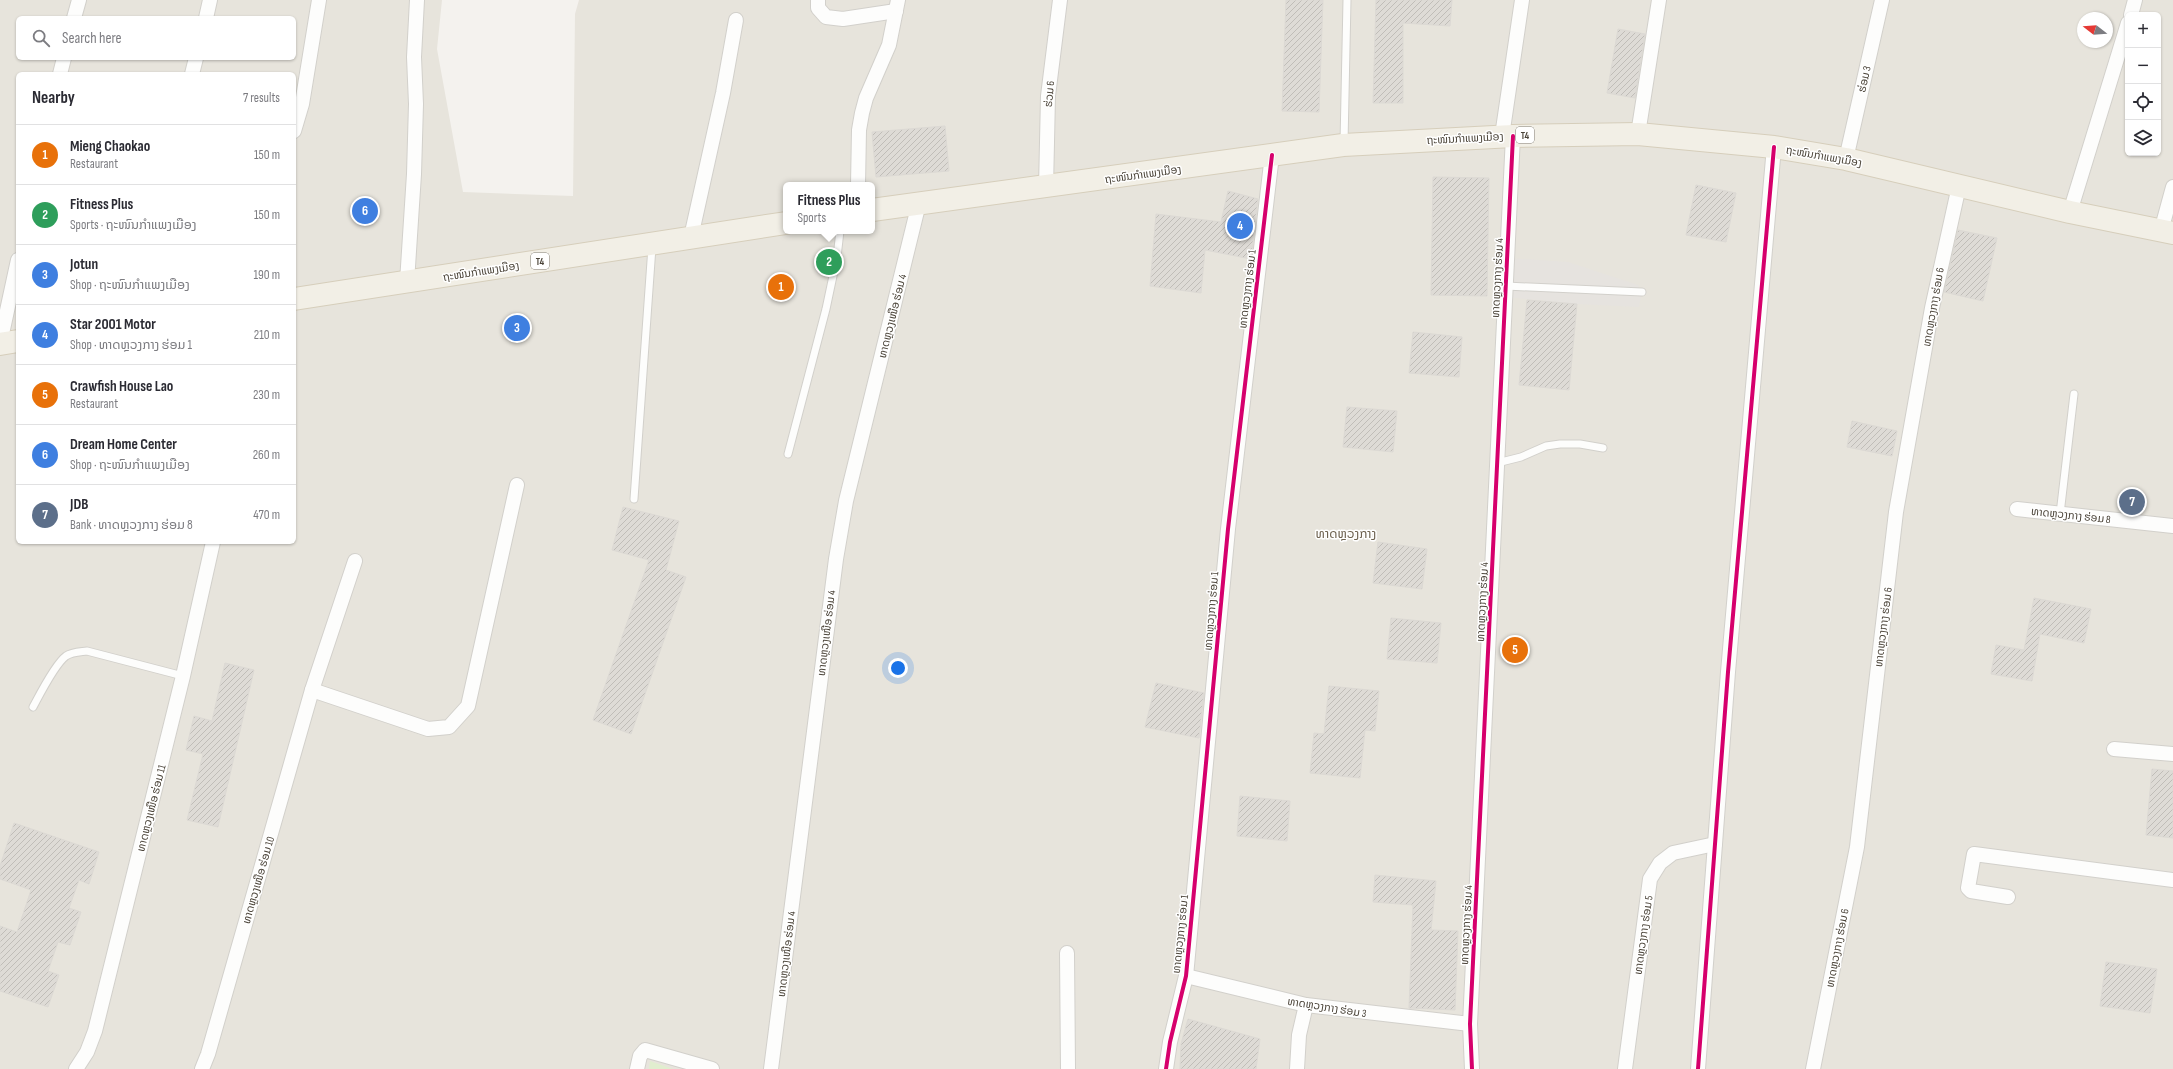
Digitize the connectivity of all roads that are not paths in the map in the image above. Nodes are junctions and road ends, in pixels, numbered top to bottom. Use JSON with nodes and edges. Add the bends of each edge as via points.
{"nodes":[{"id":1,"x":79,"y":0,"type":"edge"},
{"id":2,"x":210,"y":0,"type":"edge"},
{"id":3,"x":319,"y":0,"type":"edge"},
{"id":4,"x":417,"y":0,"type":"edge"},
{"id":5,"x":818,"y":0,"type":"edge"},
{"id":6,"x":1060,"y":0,"type":"edge"},
{"id":7,"x":1347,"y":0,"type":"edge"},
{"id":8,"x":1522,"y":0,"type":"edge"},
{"id":9,"x":1659,"y":0,"type":"edge"},
{"id":10,"x":1882,"y":0,"type":"edge"},
{"id":11,"x":2135,"y":0,"type":"edge"},
{"id":12,"x":897,"y":6,"type":"edge"},
{"id":13,"x":2131,"y":12,"type":"edge"},
{"id":14,"x":75,"y":16,"type":"edge"},
{"id":15,"x":206,"y":16,"type":"edge"},
{"id":16,"x":736,"y":20,"type":"dead end"},
{"id":17,"x":2125,"y":33,"type":"edge"},
{"id":18,"x":64,"y":60,"type":"edge"},
{"id":19,"x":196,"y":60,"type":"edge"},
{"id":20,"x":60,"y":72,"type":"edge"},
{"id":21,"x":192,"y":72,"type":"edge"},
{"id":22,"x":296,"y":124,"type":"edge"},
{"id":23,"x":1638,"y":134,"type":"junction"},
{"id":24,"x":1508,"y":136,"type":"junction"},
{"id":25,"x":1344,"y":145,"type":"junction"},
{"id":26,"x":1774,"y":147,"type":"junction"},
{"id":27,"x":1272,"y":155,"type":"junction"},
{"id":28,"x":1846,"y":159,"type":"junction"},
{"id":29,"x":858,"y":182,"type":"edge"},
{"id":30,"x":1959,"y":186,"type":"junction"},
{"id":31,"x":2173,"y":187,"type":"edge"},
{"id":32,"x":1046,"y":188,"type":"junction"},
{"id":33,"x":919,"y":203,"type":"junction"},
{"id":34,"x":875,"y":210,"type":"edge"},
{"id":35,"x":2070,"y":212,"type":"junction"},
{"id":36,"x":783,"y":223,"type":"edge"},
{"id":37,"x":2167,"y":232,"type":"edge"},
{"id":38,"x":840,"y":234,"type":"edge"},
{"id":39,"x":691,"y":237,"type":"junction"},
{"id":40,"x":652,"y":243,"type":"junction"},
{"id":41,"x":16,"y":269,"type":"edge"},
{"id":42,"x":407,"y":282,"type":"junction"},
{"id":43,"x":1506,"y":286,"type":"junction"},
{"id":44,"x":1642,"y":292,"type":"dead end"},
{"id":45,"x":296,"y":299,"type":"edge"},
{"id":46,"x":16,"y":341,"type":"edge"},
{"id":47,"x":0,"y":343,"type":"edge"},
{"id":48,"x":2074,"y":394,"type":"dead end"},
{"id":49,"x":1603,"y":448,"type":"dead end"},
{"id":50,"x":788,"y":454,"type":"dead end"},
{"id":51,"x":1497,"y":463,"type":"junction"},
{"id":52,"x":517,"y":485,"type":"dead end"},
{"id":53,"x":634,"y":499,"type":"dead end"},
{"id":54,"x":2018,"y":509,"type":"dead end"},
{"id":55,"x":2060,"y":514,"type":"junction"},
{"id":56,"x":2173,"y":526,"type":"edge"},
{"id":57,"x":212,"y":544,"type":"edge"},
{"id":58,"x":355,"y":561,"type":"dead end"},
{"id":59,"x":183,"y":676,"type":"junction"},
{"id":60,"x":312,"y":690,"type":"junction"},
{"id":61,"x":33,"y":707,"type":"dead end"},
{"id":62,"x":2114,"y":749,"type":"dead end"},
{"id":63,"x":2173,"y":754,"type":"edge"},
{"id":64,"x":1715,"y":844,"type":"junction"},
{"id":65,"x":2173,"y":880,"type":"edge"},
{"id":66,"x":2008,"y":897,"type":"dead end"},
{"id":67,"x":1067,"y":953,"type":"dead end"},
{"id":68,"x":1186,"y":976,"type":"junction"},
{"id":69,"x":1306,"y":1005,"type":"junction"},
{"id":70,"x":1470,"y":1024,"type":"junction"},
{"id":71,"x":76,"y":1069,"type":"edge"},
{"id":72,"x":202,"y":1069,"type":"edge"},
{"id":73,"x":637,"y":1069,"type":"edge"},
{"id":74,"x":712,"y":1069,"type":"edge"},
{"id":75,"x":771,"y":1069,"type":"edge"},
{"id":76,"x":1068,"y":1069,"type":"edge"},
{"id":77,"x":1166,"y":1069,"type":"edge"},
{"id":78,"x":1297,"y":1069,"type":"edge"},
{"id":79,"x":1472,"y":1069,"type":"edge"},
{"id":80,"x":1624,"y":1069,"type":"edge"},
{"id":81,"x":1698,"y":1069,"type":"edge"},
{"id":82,"x":1813,"y":1069,"type":"edge"}],
"edges":[{"from":1,"to":14,"type":"street"},
{"from":2,"to":15,"type":"street"},
{"from":3,"to":22,"type":"street","via":[[302,104]]},
{"from":4,"to":42,"type":"street","via":[[414,57],[414,174]]},
{"from":5,"to":12,"type":"street","via":[[818,8],[826,17],[843,19]]},
{"from":6,"to":32,"type":"street","name":"ຮ່ວມ 6","via":[[1048,96]]},
{"from":7,"to":25,"type":"lane"},
{"from":8,"to":24,"type":"street","name":"ທາດຫຼວງກາງ ຮ່ອມ 4"},
{"from":9,"to":23,"type":"street"},
{"from":10,"to":28,"type":"street","name":"ຮ່ອມ 3"},
{"from":11,"to":13,"type":"street"},
{"from":12,"to":29,"type":"street","via":[[889,45],[866,98],[862,114],[859,130]]},
{"from":16,"to":39,"type":"street","via":[[723,93]]},
{"from":17,"to":35,"type":"street"},
{"from":18,"to":20,"type":"street"},
{"from":19,"to":21,"type":"street"},
{"from":23,"to":24,"type":"main road","name":"ຖະໜົນກຳແພງເມືອງ","number":"T4"},
{"from":23,"to":26,"type":"main road","name":"ຖະໜົນກຳແພງເມືອງ","number":"T4"},
{"from":24,"to":25,"type":"main road","name":"ຖະໜົນກຳແພງເມືອງ","number":"T4"},
{"from":24,"to":43,"type":"street","name":"ທາດຫຼວງກາງ ຮ່ອມ 4"},
{"from":25,"to":27,"type":"main road","name":"ຖະໜົນກຳແພງເມືອງ","number":"T4"},
{"from":26,"to":28,"type":"main road","name":"ຖະໜົນກຳແພງເມືອງ","number":"T4"},
{"from":26,"to":64,"type":"street"},
{"from":27,"to":32,"type":"main road","name":"ຖະໜົນກຳແພງເມືອງ","number":"T4"},
{"from":27,"to":68,"type":"street","name":"ທາດຫຼວງກາງ ຮ່ອມ 1","via":[[1228,529]]},
{"from":28,"to":30,"type":"main road","name":"ຖະໜົນກຳແພງເມືອງ","number":"T4"},
{"from":30,"to":35,"type":"main road","name":"ຖະໜົນກຳແພງເມືອງ","number":"T4"},
{"from":30,"to":82,"type":"street","name":"ທາດຫຼວງກາງ ຮ່ອມ 6","via":[[1932,308],[1896,512],[1857,847]]},
{"from":31,"to":37,"type":"street"},
{"from":32,"to":33,"type":"main road","name":"ຖະໜົນກຳແພງເມືອງ","number":"T4"},
{"from":33,"to":34,"type":"main road","name":"ຖະໜົນກຳແພງເມືອງ","number":"T4"},
{"from":33,"to":75,"type":"street","name":"ທາດຫຼວງເໜືອ ຮ່ອມ 4","via":[[846,501],[836,559]]},
{"from":35,"to":37,"type":"main road","name":"ຖະໜົນກຳແພງເມືອງ","number":"T4"},
{"from":36,"to":39,"type":"main road","name":"ຖະໜົນກຳແພງເມືອງ","number":"T4"},
{"from":38,"to":50,"type":"lane","via":[[826,309]]},
{"from":39,"to":40,"type":"main road","name":"ຖະໜົນກຳແພງເມືອງ","number":"T4"},
{"from":40,"to":42,"type":"main road","name":"ຖະໜົນກຳແພງເມືອງ","number":"T4"},
{"from":40,"to":53,"type":"lane"},
{"from":41,"to":47,"type":"street"},
{"from":42,"to":45,"type":"main road","name":"ຖະໜົນກຳແພງເມືອງ","number":"T4"},
{"from":43,"to":44,"type":"lane"},
{"from":43,"to":51,"type":"street","name":"ທາດຫຼວງກາງ ຮ່ອມ 4"},
{"from":46,"to":47,"type":"main road"},
{"from":48,"to":55,"type":"lane"},
{"from":49,"to":51,"type":"lane","via":[[1560,444],[1546,446],[1522,457]]},
{"from":51,"to":70,"type":"street","name":"ທາດຫຼວງກາງ ຮ່ອມ 4"},
{"from":52,"to":60,"type":"street","via":[[468,706],[449,727],[428,729]]},
{"from":54,"to":55,"type":"street","name":"ທາດຫຼວງກາງ ຮ່ອມ 8"},
{"from":55,"to":56,"type":"street","name":"ທາດຫຼວງກາງ ຮ່ອມ 8"},
{"from":57,"to":59,"type":"street","name":"ທາດຫຼວງເໜືອ ຮ່ອມ 11"},
{"from":58,"to":60,"type":"street","name":"ທາດຫຼວງເໜືອ ຮ່ອມ 10"},
{"from":59,"to":61,"type":"lane","via":[[87,651],[76,652],[65,657]]},
{"from":59,"to":71,"type":"street","name":"ທາດຫຼວງເໜືອ ຮ່ອມ 11","via":[[95,1031],[87,1052]]},
{"from":60,"to":72,"type":"street","name":"ທາດຫຼວງເໜືອ ຮ່ອມ 10"},
{"from":62,"to":63,"type":"street"},
{"from":64,"to":80,"type":"street","name":"ທາດຫຼວງກາງ ຮ່ອມ 5","via":[[1673,853],[1660,862],[1650,879]]},
{"from":64,"to":81,"type":"street"},
{"from":65,"to":66,"type":"street","via":[[1974,854],[1968,888],[1971,891]]},
{"from":67,"to":76,"type":"street"},
{"from":68,"to":69,"type":"street","name":"ທາດຫຼວງກາງ ຮ່ອມ 3"},
{"from":68,"to":77,"type":"street","name":"ທາດຫຼວງກາງ ຮ່ອມ 1"},
{"from":69,"to":70,"type":"street","name":"ທາດຫຼວງກາງ ຮ່ອມ 3"},
{"from":69,"to":78,"type":"street","via":[[1299,1035]]},
{"from":70,"to":79,"type":"street","name":"ທາດຫຼວງກາງ ຮ່ອມ 4"},
{"from":73,"to":74,"type":"street","via":[[644,1050]]}]}
